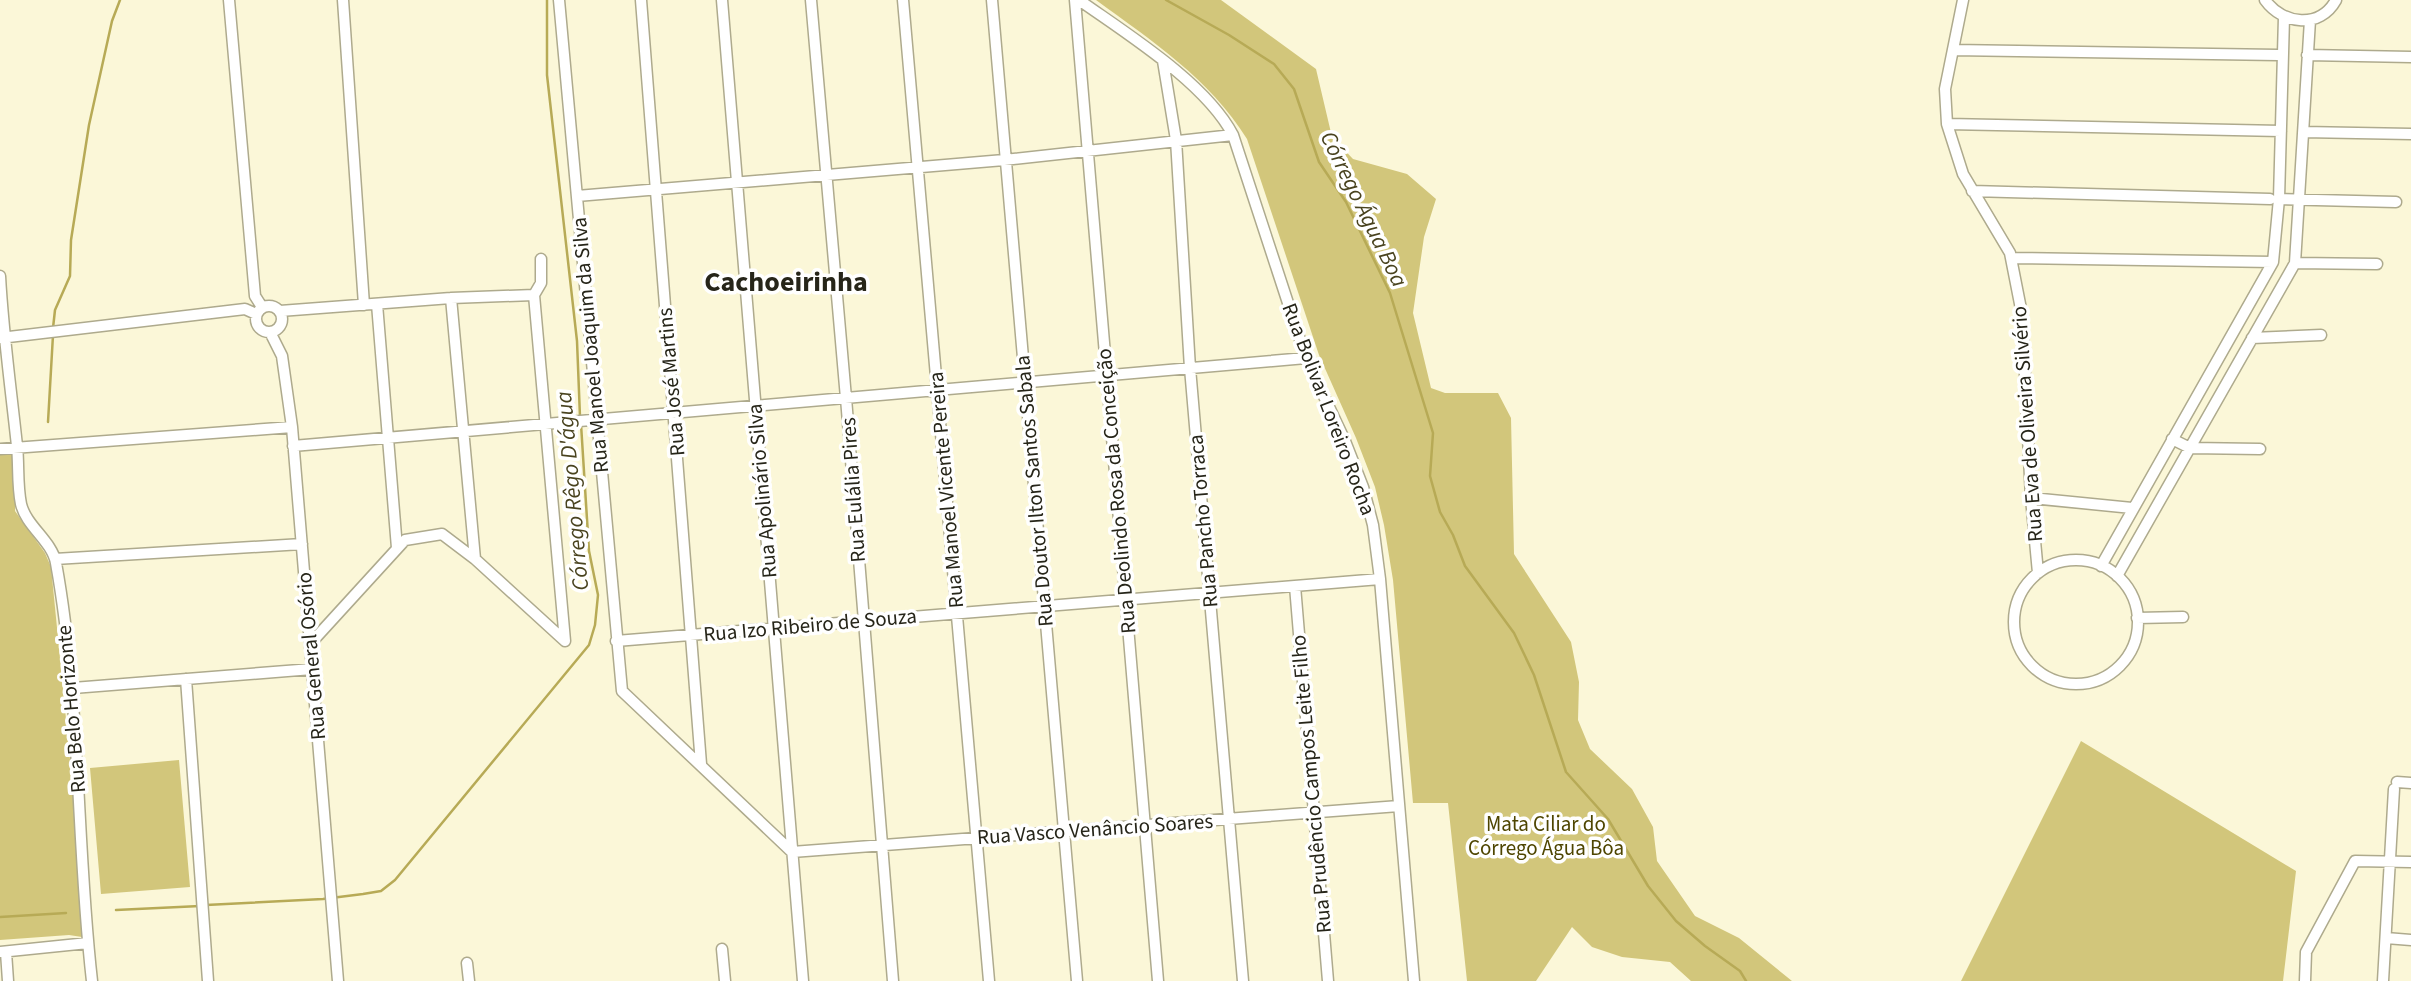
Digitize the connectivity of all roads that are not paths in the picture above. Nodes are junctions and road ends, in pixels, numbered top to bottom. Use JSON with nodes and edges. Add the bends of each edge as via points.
{"nodes":[{"id":1,"x":229,"y":0,"type":"edge"},
{"id":2,"x":343,"y":0,"type":"edge"},
{"id":3,"x":559,"y":0,"type":"edge"},
{"id":4,"x":641,"y":0,"type":"edge"},
{"id":5,"x":722,"y":0,"type":"edge"},
{"id":6,"x":811,"y":0,"type":"edge"},
{"id":7,"x":903,"y":0,"type":"edge"},
{"id":8,"x":992,"y":0,"type":"edge"},
{"id":9,"x":1077,"y":0,"type":"edge"},
{"id":10,"x":1963,"y":0,"type":"edge"},
{"id":11,"x":2265,"y":0,"type":"edge"},
{"id":12,"x":2336,"y":0,"type":"edge"},
{"id":13,"x":2284,"y":17,"type":"junction"},
{"id":14,"x":2309,"y":20,"type":"junction"},
{"id":15,"x":1953,"y":50,"type":"junction"},
{"id":16,"x":2278,"y":55,"type":"dead end"},
{"id":17,"x":2307,"y":55,"type":"junction"},
{"id":18,"x":2411,"y":57,"type":"edge"},
{"id":19,"x":1163,"y":61,"type":"junction"},
{"id":20,"x":1947,"y":124,"type":"junction"},
{"id":21,"x":2281,"y":131,"type":"junction"},
{"id":22,"x":2303,"y":132,"type":"junction"},
{"id":23,"x":2411,"y":134,"type":"edge"},
{"id":24,"x":1233,"y":135,"type":"junction"},
{"id":25,"x":1176,"y":140,"type":"junction"},
{"id":26,"x":1089,"y":151,"type":"junction"},
{"id":27,"x":1004,"y":160,"type":"junction"},
{"id":28,"x":918,"y":167,"type":"junction"},
{"id":29,"x":825,"y":175,"type":"junction"},
{"id":30,"x":737,"y":182,"type":"junction"},
{"id":31,"x":656,"y":189,"type":"junction"},
{"id":32,"x":1972,"y":191,"type":"junction"},
{"id":33,"x":577,"y":196,"type":"junction"},
{"id":34,"x":2274,"y":199,"type":"junction"},
{"id":35,"x":2299,"y":199,"type":"junction"},
{"id":36,"x":2396,"y":202,"type":"dead end"},
{"id":37,"x":2011,"y":258,"type":"junction"},
{"id":38,"x":541,"y":259,"type":"dead end"},
{"id":39,"x":2273,"y":262,"type":"junction"},
{"id":40,"x":2295,"y":263,"type":"junction"},
{"id":41,"x":2377,"y":264,"type":"dead end"},
{"id":42,"x":0,"y":276,"type":"edge"},
{"id":43,"x":534,"y":295,"type":"junction"},
{"id":44,"x":451,"y":298,"type":"junction"},
{"id":45,"x":377,"y":304,"type":"junction"},
{"id":46,"x":364,"y":305,"type":"junction"},
{"id":47,"x":259,"y":311,"type":"junction"},
{"id":48,"x":280,"y":311,"type":"junction"},
{"id":49,"x":271,"y":334,"type":"junction"},
{"id":50,"x":2321,"y":335,"type":"dead end"},
{"id":51,"x":2,"y":338,"type":"edge"},
{"id":52,"x":2252,"y":338,"type":"junction"},
{"id":53,"x":1306,"y":358,"type":"junction"},
{"id":54,"x":1190,"y":368,"type":"junction"},
{"id":55,"x":1106,"y":376,"type":"junction"},
{"id":56,"x":1024,"y":383,"type":"junction"},
{"id":57,"x":937,"y":390,"type":"junction"},
{"id":58,"x":846,"y":398,"type":"junction"},
{"id":59,"x":755,"y":406,"type":"junction"},
{"id":60,"x":673,"y":413,"type":"junction"},
{"id":61,"x":594,"y":420,"type":"junction"},
{"id":62,"x":545,"y":424,"type":"junction"},
{"id":63,"x":292,"y":427,"type":"junction"},
{"id":64,"x":463,"y":430,"type":"junction"},
{"id":65,"x":388,"y":438,"type":"junction"},
{"id":66,"x":2172,"y":439,"type":"junction"},
{"id":67,"x":293,"y":446,"type":"junction"},
{"id":68,"x":17,"y":448,"type":"junction"},
{"id":69,"x":2190,"y":448,"type":"junction"},
{"id":70,"x":0,"y":449,"type":"edge"},
{"id":71,"x":2260,"y":449,"type":"dead end"},
{"id":72,"x":2031,"y":498,"type":"junction"},
{"id":73,"x":2132,"y":508,"type":"junction"},
{"id":74,"x":302,"y":544,"type":"junction"},
{"id":75,"x":397,"y":548,"type":"junction"},
{"id":76,"x":55,"y":559,"type":"junction"},
{"id":77,"x":475,"y":559,"type":"junction"},
{"id":78,"x":2101,"y":566,"type":"junction"},
{"id":79,"x":2038,"y":573,"type":"junction"},
{"id":80,"x":2117,"y":576,"type":"junction"},
{"id":81,"x":1380,"y":579,"type":"junction"},
{"id":82,"x":1295,"y":586,"type":"junction"},
{"id":83,"x":1209,"y":593,"type":"junction"},
{"id":84,"x":1125,"y":600,"type":"junction"},
{"id":85,"x":1044,"y":606,"type":"junction"},
{"id":86,"x":957,"y":613,"type":"junction"},
{"id":87,"x":2183,"y":617,"type":"dead end"},
{"id":88,"x":2137,"y":618,"type":"junction"},
{"id":89,"x":863,"y":621,"type":"junction"},
{"id":90,"x":773,"y":628,"type":"junction"},
{"id":91,"x":691,"y":635,"type":"junction"},
{"id":92,"x":616,"y":640,"type":"junction"},
{"id":93,"x":310,"y":644,"type":"junction"},
{"id":94,"x":312,"y":669,"type":"junction"},
{"id":95,"x":186,"y":679,"type":"junction"},
{"id":96,"x":73,"y":688,"type":"junction"},
{"id":97,"x":701,"y":764,"type":"junction"},
{"id":98,"x":2411,"y":783,"type":"edge"},
{"id":99,"x":1399,"y":806,"type":"junction"},
{"id":100,"x":1314,"y":812,"type":"junction"},
{"id":101,"x":1229,"y":819,"type":"junction"},
{"id":102,"x":1144,"y":825,"type":"junction"},
{"id":103,"x":1064,"y":831,"type":"junction"},
{"id":104,"x":977,"y":838,"type":"junction"},
{"id":105,"x":882,"y":845,"type":"junction"},
{"id":106,"x":792,"y":852,"type":"junction"},
{"id":107,"x":2391,"y":860,"type":"junction"},
{"id":108,"x":2411,"y":862,"type":"edge"},
{"id":109,"x":2386,"y":938,"type":"junction"},
{"id":110,"x":2411,"y":940,"type":"edge"},
{"id":111,"x":88,"y":943,"type":"junction"},
{"id":112,"x":722,"y":949,"type":"dead end"},
{"id":113,"x":3,"y":952,"type":"edge"},
{"id":114,"x":467,"y":962,"type":"dead end"},
{"id":115,"x":8,"y":981,"type":"edge"},
{"id":116,"x":92,"y":981,"type":"edge"},
{"id":117,"x":208,"y":981,"type":"edge"},
{"id":118,"x":338,"y":981,"type":"edge"},
{"id":119,"x":469,"y":981,"type":"edge"},
{"id":120,"x":725,"y":981,"type":"edge"},
{"id":121,"x":803,"y":981,"type":"edge"},
{"id":122,"x":893,"y":981,"type":"edge"},
{"id":123,"x":989,"y":981,"type":"edge"},
{"id":124,"x":1077,"y":981,"type":"edge"},
{"id":125,"x":1158,"y":981,"type":"edge"},
{"id":126,"x":1243,"y":981,"type":"edge"},
{"id":127,"x":1328,"y":981,"type":"edge"},
{"id":128,"x":1414,"y":981,"type":"edge"},
{"id":129,"x":2305,"y":981,"type":"edge"},
{"id":130,"x":2383,"y":981,"type":"edge"}],
"edges":[{"from":1,"to":47,"type":"street"},
{"from":2,"to":46,"type":"street"},
{"from":3,"to":33,"type":"street","name":"Rua Manoel Joaquim da Silva"},
{"from":4,"to":31,"type":"street","name":"Rua José Martins"},
{"from":5,"to":30,"type":"street","name":"Rua Apolinário Silva"},
{"from":6,"to":29,"type":"street","name":"Rua Eulália Pires"},
{"from":7,"to":28,"type":"street","name":"Rua Manoel Vicente Pereira"},
{"from":8,"to":27,"type":"street","name":"Rua Doutor Ilton Santos Sabala"},
{"from":9,"to":19,"type":"street","name":"Rua Bolivar Loreiro Rocha"},
{"from":9,"to":26,"type":"street","name":"Rua Deolindo Rosa da Conceição"},
{"from":10,"to":15,"type":"street","name":"Rua Eva de Oliveira Silvério"},
{"from":11,"to":13,"type":"street"},
{"from":12,"to":14,"type":"street","via":[[2322,15]]},
{"from":13,"to":14,"type":"street"},
{"from":13,"to":21,"type":"street"},
{"from":14,"to":17,"type":"street"},
{"from":15,"to":16,"type":"street"},
{"from":15,"to":20,"type":"street","name":"Rua Eva de Oliveira Silvério","via":[[1945,89]]},
{"from":17,"to":18,"type":"street"},
{"from":17,"to":22,"type":"street"},
{"from":19,"to":24,"type":"street","name":"Rua Bolivar Loreiro Rocha","via":[[1224,117]]},
{"from":19,"to":25,"type":"street","name":"Rua Pancho Torraca"},
{"from":20,"to":21,"type":"street"},
{"from":20,"to":32,"type":"street","name":"Rua Eva de Oliveira Silvério"},
{"from":21,"to":34,"type":"street"},
{"from":22,"to":23,"type":"street"},
{"from":22,"to":35,"type":"street"},
{"from":24,"to":25,"type":"street"},
{"from":24,"to":53,"type":"street","name":"Rua Bolivar Loreiro Rocha"},
{"from":25,"to":26,"type":"street"},
{"from":25,"to":54,"type":"street","name":"Rua Pancho Torraca"},
{"from":26,"to":27,"type":"street"},
{"from":26,"to":55,"type":"street","name":"Rua Deolindo Rosa da Conceição"},
{"from":27,"to":28,"type":"street"},
{"from":27,"to":56,"type":"street","name":"Rua Doutor Ilton Santos Sabala"},
{"from":28,"to":29,"type":"street"},
{"from":28,"to":57,"type":"street","name":"Rua Manoel Vicente Pereira"},
{"from":29,"to":30,"type":"street"},
{"from":29,"to":58,"type":"street","name":"Rua Eulália Pires"},
{"from":30,"to":31,"type":"street"},
{"from":30,"to":59,"type":"street","name":"Rua Apolinário Silva"},
{"from":31,"to":33,"type":"street"},
{"from":31,"to":60,"type":"street","name":"Rua José Martins"},
{"from":32,"to":34,"type":"street"},
{"from":32,"to":37,"type":"street","name":"Rua Eva de Oliveira Silvério"},
{"from":33,"to":61,"type":"street","name":"Rua Manoel Joaquim da Silva"},
{"from":34,"to":35,"type":"street"},
{"from":34,"to":39,"type":"street"},
{"from":35,"to":36,"type":"street"},
{"from":35,"to":40,"type":"street"},
{"from":37,"to":39,"type":"street"},
{"from":37,"to":72,"type":"street","name":"Rua Eva de Oliveira Silvério","via":[[2022,314]]},
{"from":38,"to":43,"type":"street","via":[[541,283]]},
{"from":39,"to":66,"type":"street"},
{"from":40,"to":41,"type":"street"},
{"from":40,"to":52,"type":"street"},
{"from":42,"to":51,"type":"street","name":"Rua Belo Horizonte"},
{"from":43,"to":44,"type":"street"},
{"from":43,"to":62,"type":"street"},
{"from":44,"to":45,"type":"street"},
{"from":44,"to":64,"type":"street"},
{"from":45,"to":46,"type":"street"},
{"from":45,"to":65,"type":"street"},
{"from":46,"to":48,"type":"street"},
{"from":47,"to":48,"type":"street"},
{"from":47,"to":49,"type":"street","name":"Rua General Osório","via":[[264,332]]},
{"from":47,"to":51,"type":"street"},
{"from":48,"to":49,"type":"street","via":[[278,329]]},
{"from":49,"to":63,"type":"street","name":"Rua General Osório","via":[[282,356]]},
{"from":50,"to":52,"type":"street"},
{"from":51,"to":68,"type":"street","name":"Rua Belo Horizonte"},
{"from":52,"to":69,"type":"street"},
{"from":53,"to":54,"type":"street"},
{"from":53,"to":81,"type":"street","name":"Rua Bolivar Loreiro Rocha","via":[[1363,487]]},
{"from":54,"to":55,"type":"street"},
{"from":54,"to":83,"type":"street","name":"Rua Pancho Torraca"},
{"from":55,"to":56,"type":"street"},
{"from":55,"to":84,"type":"street","name":"Rua Deolindo Rosa da Conceição"},
{"from":56,"to":57,"type":"street"},
{"from":56,"to":85,"type":"street","name":"Rua Doutor Ilton Santos Sabala"},
{"from":57,"to":58,"type":"street"},
{"from":57,"to":86,"type":"street","name":"Rua Manoel Vicente Pereira"},
{"from":58,"to":59,"type":"street"},
{"from":58,"to":89,"type":"street","name":"Rua Eulália Pires"},
{"from":59,"to":60,"type":"street"},
{"from":59,"to":90,"type":"street","name":"Rua Apolinário Silva"},
{"from":60,"to":61,"type":"street"},
{"from":60,"to":91,"type":"street","name":"Rua José Martins"},
{"from":61,"to":62,"type":"street"},
{"from":61,"to":92,"type":"street","name":"Rua Manoel Joaquim da Silva"},
{"from":62,"to":64,"type":"street"},
{"from":62,"to":77,"type":"street","via":[[565,641]]},
{"from":63,"to":67,"type":"street","name":"Rua General Osório"},
{"from":63,"to":68,"type":"street"},
{"from":64,"to":65,"type":"street"},
{"from":64,"to":77,"type":"street"},
{"from":65,"to":67,"type":"street"},
{"from":65,"to":75,"type":"street"},
{"from":66,"to":69,"type":"street"},
{"from":66,"to":73,"type":"street"},
{"from":67,"to":74,"type":"street","name":"Rua General Osório"},
{"from":68,"to":70,"type":"street"},
{"from":68,"to":76,"type":"street","name":"Rua Belo Horizonte","via":[[24,514]]},
{"from":69,"to":71,"type":"street"},
{"from":69,"to":80,"type":"street"},
{"from":72,"to":73,"type":"street"},
{"from":72,"to":79,"type":"street","name":"Rua Eva de Oliveira Silvério"},
{"from":73,"to":78,"type":"street"},
{"from":74,"to":76,"type":"street"},
{"from":74,"to":93,"type":"street","name":"Rua General Osório"},
{"from":75,"to":77,"type":"street","via":[[405,540],[442,534]]},
{"from":75,"to":93,"type":"street"},
{"from":76,"to":96,"type":"street","name":"Rua Belo Horizonte"},
{"from":78,"to":79,"type":"street","via":[[2072,560]]},
{"from":78,"to":80,"type":"street"},
{"from":79,"to":88,"type":"street","via":[[2021,591],[2013,629],[2024,657],[2046,677],[2085,684],[2104,677],[2121,665],[2133,647]]},
{"from":80,"to":88,"type":"street","via":[[2127,586]]},
{"from":81,"to":82,"type":"street","name":"Rua Izo Ribeiro de Souza"},
{"from":81,"to":99,"type":"street","name":"Rua Bolivar Loreiro Rocha"},
{"from":82,"to":83,"type":"street","name":"Rua Izo Ribeiro de Souza"},
{"from":82,"to":100,"type":"street","name":"Rua Prudêncio Campos Leite Filho"},
{"from":83,"to":84,"type":"street","name":"Rua Izo Ribeiro de Souza"},
{"from":83,"to":101,"type":"street","name":"Rua Pancho Torraca"},
{"from":84,"to":85,"type":"street","name":"Rua Izo Ribeiro de Souza"},
{"from":84,"to":102,"type":"street","name":"Rua Deolindo Rosa da Conceição"},
{"from":85,"to":86,"type":"street","name":"Rua Izo Ribeiro de Souza"},
{"from":85,"to":103,"type":"street","name":"Rua Doutor Ilton Santos Sabala"},
{"from":86,"to":89,"type":"street","name":"Rua Izo Ribeiro de Souza"},
{"from":86,"to":104,"type":"street","name":"Rua Manoel Vicente Pereira"},
{"from":87,"to":88,"type":"street"},
{"from":89,"to":90,"type":"street","name":"Rua Izo Ribeiro de Souza"},
{"from":89,"to":105,"type":"street","name":"Rua Eulália Pires"},
{"from":90,"to":91,"type":"street","name":"Rua Izo Ribeiro de Souza"},
{"from":90,"to":106,"type":"street","name":"Rua Apolinário Silva"},
{"from":91,"to":92,"type":"street","name":"Rua Izo Ribeiro de Souza"},
{"from":91,"to":97,"type":"street","name":"Rua José Martins"},
{"from":92,"to":97,"type":"street","name":"Rua Manoel Joaquim da Silva","via":[[622,691]]},
{"from":93,"to":94,"type":"street","name":"Rua General Osório"},
{"from":94,"to":95,"type":"street"},
{"from":94,"to":118,"type":"street","name":"Rua General Osório"},
{"from":95,"to":96,"type":"street"},
{"from":95,"to":117,"type":"street"},
{"from":96,"to":111,"type":"street","name":"Rua Belo Horizonte"},
{"from":97,"to":106,"type":"street"},
{"from":98,"to":107,"type":"street","via":[[2395,785]]},
{"from":99,"to":100,"type":"street","name":"Rua Vasco Venâncio Soares"},
{"from":99,"to":128,"type":"street","name":"Rua Bolivar Loreiro Rocha"},
{"from":100,"to":101,"type":"street","name":"Rua Vasco Venâncio Soares"},
{"from":100,"to":127,"type":"street","name":"Rua Prudêncio Campos Leite Filho"},
{"from":101,"to":102,"type":"street","name":"Rua Vasco Venâncio Soares"},
{"from":101,"to":126,"type":"street","name":"Rua Pancho Torraca"},
{"from":102,"to":103,"type":"street","name":"Rua Vasco Venâncio Soares"},
{"from":102,"to":125,"type":"street","name":"Rua Deolindo Rosa da Conceição"},
{"from":103,"to":104,"type":"street","name":"Rua Vasco Venâncio Soares"},
{"from":103,"to":124,"type":"street","name":"Rua Doutor Ilton Santos Sabala"},
{"from":104,"to":105,"type":"street","name":"Rua Vasco Venâncio Soares"},
{"from":104,"to":123,"type":"street","name":"Rua Manoel Vicente Pereira"},
{"from":105,"to":106,"type":"street","name":"Rua Vasco Venâncio Soares"},
{"from":105,"to":122,"type":"street","name":"Rua Eulália Pires"},
{"from":106,"to":121,"type":"street","name":"Rua Apolinário Silva"},
{"from":107,"to":108,"type":"street"},
{"from":107,"to":109,"type":"street"},
{"from":107,"to":129,"type":"street","via":[[2355,861],[2306,952]]},
{"from":109,"to":110,"type":"street"},
{"from":109,"to":130,"type":"street"},
{"from":111,"to":113,"type":"street"},
{"from":111,"to":116,"type":"street","name":"Rua Belo Horizonte"},
{"from":112,"to":120,"type":"street"},
{"from":113,"to":115,"type":"street"},
{"from":114,"to":119,"type":"street"}]}
